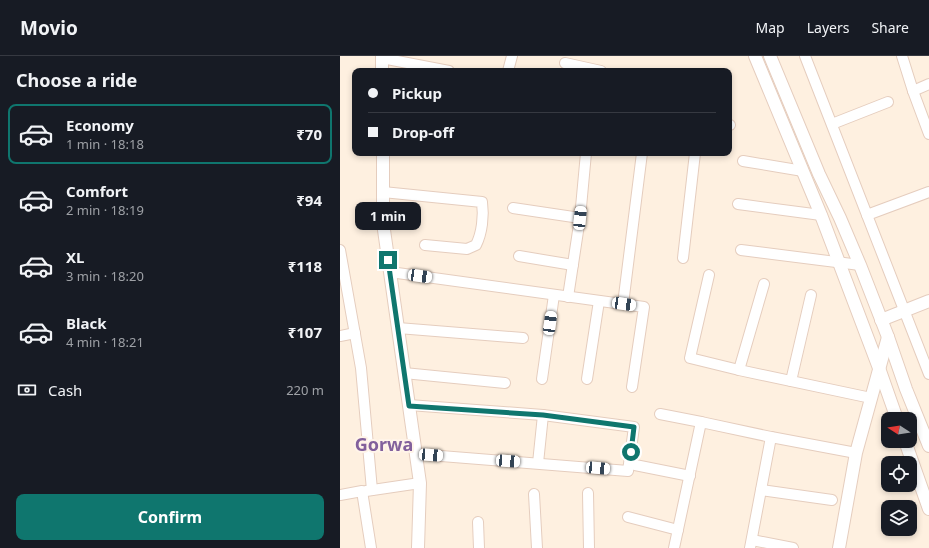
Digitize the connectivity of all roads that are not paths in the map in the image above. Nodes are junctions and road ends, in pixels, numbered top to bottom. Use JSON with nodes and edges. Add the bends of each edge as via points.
{"nodes":[{"id":1,"x":512,"y":56,"type":"edge"},
{"id":2,"x":755,"y":56,"type":"edge"},
{"id":3,"x":770,"y":56,"type":"edge"},
{"id":4,"x":805,"y":56,"type":"edge"},
{"id":5,"x":902,"y":56,"type":"edge"},
{"id":6,"x":382,"y":57,"type":"edge"},
{"id":7,"x":565,"y":63,"type":"edge"},
{"id":8,"x":382,"y":68,"type":"edge"},
{"id":9,"x":435,"y":68,"type":"edge"},
{"id":10,"x":509,"y":68,"type":"edge"},
{"id":11,"x":588,"y":68,"type":"edge"},
{"id":12,"x":929,"y":84,"type":"edge"},
{"id":13,"x":913,"y":91,"type":"junction"},
{"id":14,"x":888,"y":102,"type":"dead end"},
{"id":15,"x":832,"y":124,"type":"junction"},
{"id":16,"x":929,"y":134,"type":"edge"},
{"id":17,"x":383,"y":156,"type":"edge"},
{"id":18,"x":586,"y":156,"type":"edge"},
{"id":19,"x":642,"y":156,"type":"edge"},
{"id":20,"x":695,"y":156,"type":"edge"},
{"id":21,"x":743,"y":161,"type":"dead end"},
{"id":22,"x":803,"y":171,"type":"junction"},
{"id":23,"x":383,"y":192,"type":"junction"},
{"id":24,"x":929,"y":192,"type":"edge"},
{"id":25,"x":738,"y":204,"type":"dead end"},
{"id":26,"x":513,"y":208,"type":"dead end"},
{"id":27,"x":821,"y":215,"type":"junction"},
{"id":28,"x":867,"y":215,"type":"junction"},
{"id":29,"x":580,"y":218,"type":"junction"},
{"id":30,"x":425,"y":245,"type":"dead end"},
{"id":31,"x":340,"y":250,"type":"edge"},
{"id":32,"x":742,"y":250,"type":"dead end"},
{"id":33,"x":519,"y":256,"type":"dead end"},
{"id":34,"x":683,"y":258,"type":"dead end"},
{"id":35,"x":838,"y":262,"type":"junction"},
{"id":36,"x":573,"y":265,"type":"junction"},
{"id":37,"x":860,"y":265,"type":"junction"},
{"id":38,"x":390,"y":272,"type":"junction"},
{"id":39,"x":709,"y":275,"type":"dead end"},
{"id":40,"x":764,"y":284,"type":"dead end"},
{"id":41,"x":554,"y":295,"type":"junction"},
{"id":42,"x":811,"y":295,"type":"dead end"},
{"id":43,"x":568,"y":297,"type":"junction"},
{"id":44,"x":599,"y":300,"type":"junction"},
{"id":45,"x":929,"y":301,"type":"edge"},
{"id":46,"x":624,"y":304,"type":"junction"},
{"id":47,"x":904,"y":311,"type":"junction"},
{"id":48,"x":881,"y":320,"type":"junction"},
{"id":49,"x":398,"y":328,"type":"junction"},
{"id":50,"x":355,"y":333,"type":"junction"},
{"id":51,"x":340,"y":336,"type":"edge"},
{"id":52,"x":888,"y":337,"type":"junction"},
{"id":53,"x":523,"y":338,"type":"dead end"},
{"id":54,"x":879,"y":368,"type":"junction"},
{"id":55,"x":740,"y":370,"type":"junction"},
{"id":56,"x":404,"y":373,"type":"junction"},
{"id":57,"x":929,"y":374,"type":"edge"},
{"id":58,"x":542,"y":379,"type":"dead end"},
{"id":59,"x":587,"y":380,"type":"dead end"},
{"id":60,"x":791,"y":381,"type":"junction"},
{"id":61,"x":505,"y":383,"type":"dead end"},
{"id":62,"x":632,"y":387,"type":"dead end"},
{"id":63,"x":871,"y":398,"type":"junction"},
{"id":64,"x":409,"y":406,"type":"junction"},
{"id":65,"x":895,"y":412,"type":"edge"},
{"id":66,"x":660,"y":414,"type":"dead end"},
{"id":67,"x":543,"y":415,"type":"junction"},
{"id":68,"x":701,"y":422,"type":"junction"},
{"id":69,"x":771,"y":437,"type":"junction"},
{"id":70,"x":929,"y":446,"type":"edge"},
{"id":71,"x":907,"y":448,"type":"edge"},
{"id":72,"x":856,"y":453,"type":"junction"},
{"id":73,"x":416,"y":454,"type":"junction"},
{"id":74,"x":538,"y":463,"type":"junction"},
{"id":75,"x":635,"y":465,"type":"dead end"},
{"id":76,"x":690,"y":476,"type":"junction"},
{"id":77,"x":420,"y":483,"type":"junction"},
{"id":78,"x":761,"y":490,"type":"junction"},
{"id":79,"x":367,"y":491,"type":"junction"},
{"id":80,"x":588,"y":493,"type":"dead end"},
{"id":81,"x":340,"y":494,"type":"edge"},
{"id":82,"x":534,"y":494,"type":"dead end"},
{"id":83,"x":832,"y":500,"type":"dead end"},
{"id":84,"x":929,"y":509,"type":"edge"},
{"id":85,"x":628,"y":517,"type":"dead end"},
{"id":86,"x":478,"y":522,"type":"dead end"},
{"id":87,"x":678,"y":530,"type":"junction"},
{"id":88,"x":751,"y":544,"type":"edge"},
{"id":89,"x":371,"y":548,"type":"edge"},
{"id":90,"x":418,"y":548,"type":"edge"},
{"id":91,"x":479,"y":548,"type":"edge"},
{"id":92,"x":537,"y":548,"type":"edge"},
{"id":93,"x":589,"y":548,"type":"edge"},
{"id":94,"x":674,"y":548,"type":"edge"},
{"id":95,"x":793,"y":548,"type":"edge"},
{"id":96,"x":839,"y":548,"type":"edge"}],
"edges":[{"from":1,"to":10,"type":"street"},
{"from":2,"to":22,"type":"street"},
{"from":3,"to":37,"type":"street"},
{"from":4,"to":15,"type":"street"},
{"from":5,"to":13,"type":"street"},
{"from":6,"to":8,"type":"street"},
{"from":6,"to":9,"type":"street"},
{"from":7,"to":11,"type":"street"},
{"from":12,"to":13,"type":"street"},
{"from":13,"to":16,"type":"street"},
{"from":14,"to":15,"type":"street"},
{"from":15,"to":28,"type":"street"},
{"from":17,"to":23,"type":"street"},
{"from":18,"to":29,"type":"street"},
{"from":19,"to":46,"type":"street"},
{"from":20,"to":34,"type":"street"},
{"from":21,"to":22,"type":"street"},
{"from":22,"to":27,"type":"street"},
{"from":23,"to":30,"type":"street","via":[[482,202],[480,238],[476,245],[467,249]]},
{"from":23,"to":38,"type":"street"},
{"from":24,"to":28,"type":"street"},
{"from":25,"to":27,"type":"street"},
{"from":26,"to":29,"type":"street"},
{"from":27,"to":35,"type":"street"},
{"from":28,"to":47,"type":"street"},
{"from":29,"to":36,"type":"street"},
{"from":31,"to":50,"type":"street"},
{"from":32,"to":35,"type":"street"},
{"from":33,"to":36,"type":"street"},
{"from":35,"to":37,"type":"street"},
{"from":35,"to":54,"type":"street"},
{"from":36,"to":43,"type":"street"},
{"from":37,"to":48,"type":"street"},
{"from":38,"to":41,"type":"street"},
{"from":38,"to":49,"type":"street"},
{"from":39,"to":55,"type":"street","via":[[690,358]]},
{"from":40,"to":55,"type":"street"},
{"from":41,"to":43,"type":"street"},
{"from":41,"to":58,"type":"street"},
{"from":42,"to":60,"type":"street"},
{"from":43,"to":44,"type":"street"},
{"from":44,"to":46,"type":"street"},
{"from":44,"to":59,"type":"street"},
{"from":45,"to":47,"type":"street"},
{"from":46,"to":62,"type":"street","via":[[644,307]]},
{"from":47,"to":48,"type":"street"},
{"from":47,"to":57,"type":"street"},
{"from":48,"to":52,"type":"street"},
{"from":49,"to":53,"type":"street"},
{"from":49,"to":56,"type":"street"},
{"from":50,"to":51,"type":"street"},
{"from":50,"to":79,"type":"street","via":[[361,368]]},
{"from":52,"to":54,"type":"street"},
{"from":52,"to":70,"type":"street"},
{"from":54,"to":63,"type":"street"},
{"from":54,"to":65,"type":"street"},
{"from":55,"to":60,"type":"street"},
{"from":56,"to":61,"type":"street"},
{"from":56,"to":64,"type":"street"},
{"from":60,"to":63,"type":"street"},
{"from":63,"to":72,"type":"street"},
{"from":64,"to":67,"type":"street"},
{"from":64,"to":73,"type":"street"},
{"from":66,"to":68,"type":"street"},
{"from":67,"to":74,"type":"street"},
{"from":67,"to":74,"type":"street","via":[[634,427],[628,471]]},
{"from":68,"to":69,"type":"street"},
{"from":68,"to":76,"type":"street"},
{"from":69,"to":72,"type":"street"},
{"from":69,"to":78,"type":"street"},
{"from":71,"to":84,"type":"street"},
{"from":72,"to":96,"type":"street"},
{"from":73,"to":74,"type":"street"},
{"from":73,"to":77,"type":"street"},
{"from":75,"to":76,"type":"street"},
{"from":76,"to":87,"type":"street"},
{"from":77,"to":79,"type":"street"},
{"from":77,"to":90,"type":"street"},
{"from":78,"to":83,"type":"street"},
{"from":78,"to":88,"type":"street"},
{"from":79,"to":81,"type":"street"},
{"from":79,"to":89,"type":"street"},
{"from":80,"to":93,"type":"street"},
{"from":82,"to":92,"type":"street"},
{"from":85,"to":87,"type":"street"},
{"from":86,"to":91,"type":"street"},
{"from":87,"to":94,"type":"street"},
{"from":88,"to":95,"type":"street"}]}
